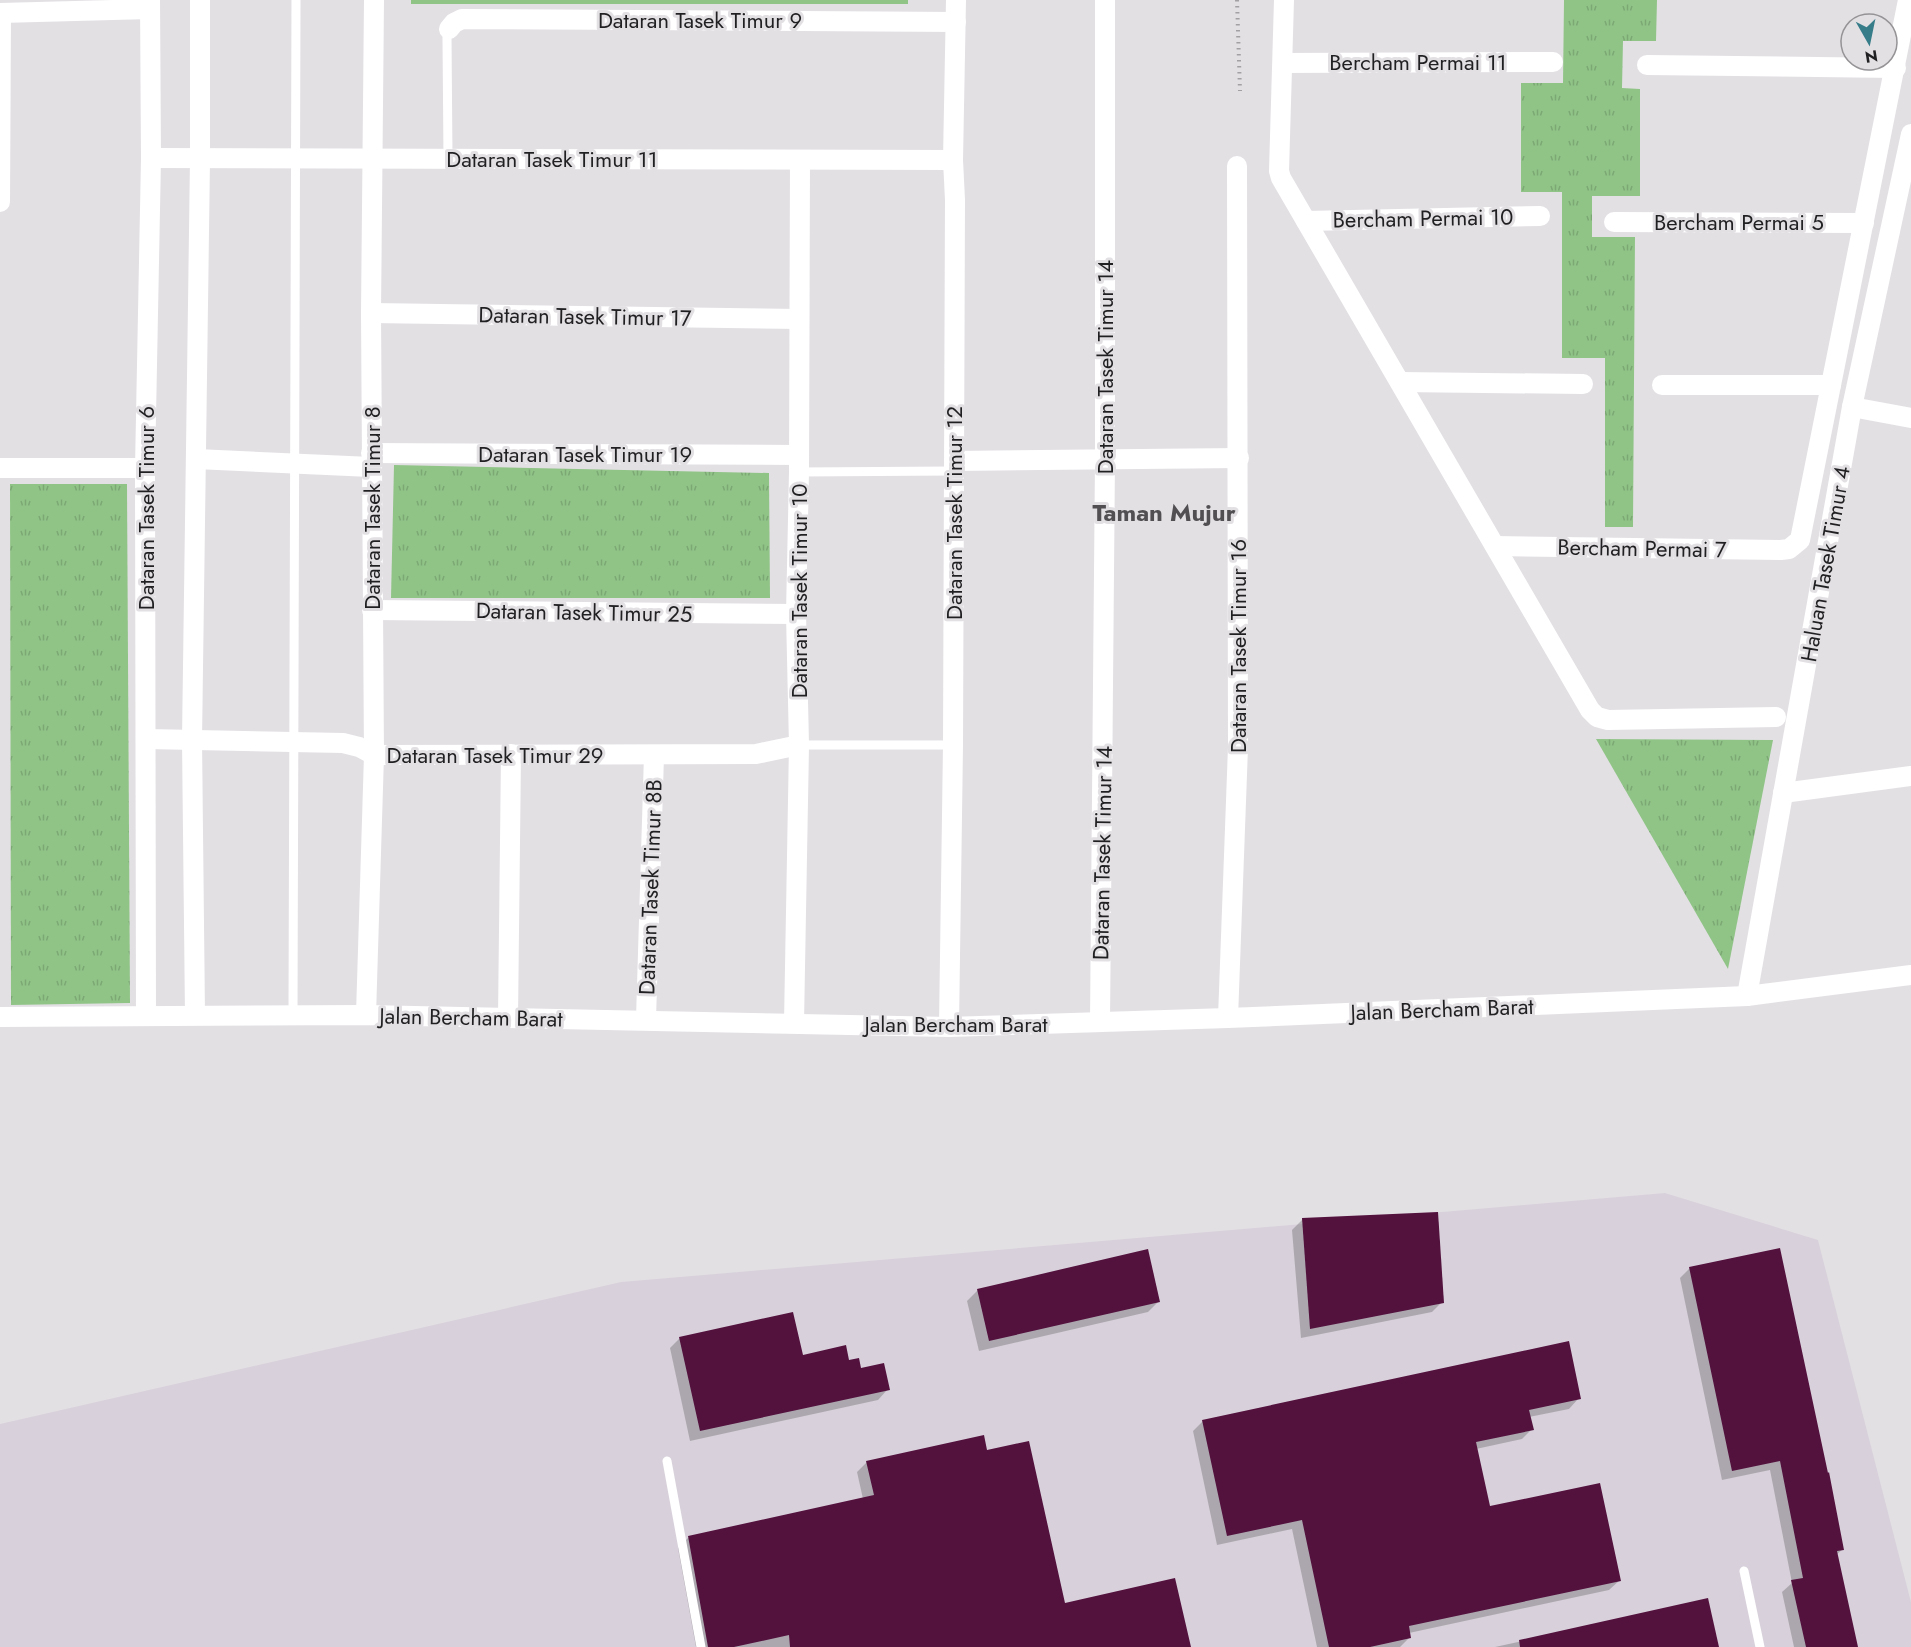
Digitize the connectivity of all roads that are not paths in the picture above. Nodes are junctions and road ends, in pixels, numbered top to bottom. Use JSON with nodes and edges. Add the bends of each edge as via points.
{"nodes":[{"id":1,"x":200,"y":0,"type":"edge"},
{"id":2,"x":296,"y":0,"type":"edge"},
{"id":3,"x":374,"y":0,"type":"edge"},
{"id":4,"x":956,"y":0,"type":"edge"},
{"id":5,"x":1105,"y":0,"type":"edge"},
{"id":6,"x":1284,"y":0,"type":"edge"},
{"id":7,"x":1908,"y":0,"type":"edge"},
{"id":8,"x":150,"y":4,"type":"edge"},
{"id":9,"x":1,"y":13,"type":"edge"},
{"id":10,"x":956,"y":22,"type":"junction"},
{"id":11,"x":449,"y":29,"type":"joint"},
{"id":12,"x":1899,"y":51,"type":"edge"},
{"id":13,"x":1553,"y":62,"type":"dead end"},
{"id":14,"x":1282,"y":63,"type":"junction"},
{"id":15,"x":1647,"y":66,"type":"dead end"},
{"id":16,"x":1839,"y":68,"type":"edge"},
{"id":17,"x":1895,"y":72,"type":"edge"},
{"id":18,"x":1911,"y":134,"type":"edge"},
{"id":19,"x":151,"y":158,"type":"junction"},
{"id":20,"x":200,"y":159,"type":"junction"},
{"id":21,"x":297,"y":159,"type":"junction"},
{"id":22,"x":372,"y":159,"type":"junction"},
{"id":23,"x":448,"y":159,"type":"junction"},
{"id":24,"x":0,"y":160,"type":"edge"},
{"id":25,"x":800,"y":160,"type":"junction"},
{"id":26,"x":953,"y":160,"type":"junction"},
{"id":27,"x":1237,"y":166,"type":"dead end"},
{"id":28,"x":1908,"y":166,"type":"edge"},
{"id":29,"x":0,"y":202,"type":"edge"},
{"id":30,"x":1540,"y":216,"type":"dead end"},
{"id":31,"x":1306,"y":221,"type":"junction"},
{"id":32,"x":1614,"y":222,"type":"dead end"},
{"id":33,"x":1864,"y":223,"type":"junction"},
{"id":34,"x":371,"y":313,"type":"junction"},
{"id":35,"x":799,"y":319,"type":"junction"},
{"id":36,"x":1400,"y":382,"type":"junction"},
{"id":37,"x":1583,"y":384,"type":"dead end"},
{"id":38,"x":1662,"y":385,"type":"dead end"},
{"id":39,"x":1831,"y":385,"type":"junction"},
{"id":40,"x":1852,"y":407,"type":"junction"},
{"id":41,"x":1911,"y":418,"type":"edge"},
{"id":42,"x":1239,"y":458,"type":"junction"},
{"id":43,"x":196,"y":459,"type":"junction"},
{"id":44,"x":371,"y":460,"type":"junction"},
{"id":45,"x":1105,"y":460,"type":"junction"},
{"id":46,"x":295,"y":463,"type":"junction"},
{"id":47,"x":799,"y":464,"type":"junction"},
{"id":48,"x":954,"y":466,"type":"junction"},
{"id":49,"x":0,"y":468,"type":"edge"},
{"id":50,"x":146,"y":468,"type":"junction"},
{"id":51,"x":1495,"y":546,"type":"junction"},
{"id":52,"x":372,"y":610,"type":"junction"},
{"id":53,"x":796,"y":614,"type":"junction"},
{"id":54,"x":1776,"y":717,"type":"dead end"},
{"id":55,"x":147,"y":739,"type":"junction"},
{"id":56,"x":192,"y":740,"type":"junction"},
{"id":57,"x":295,"y":742,"type":"junction"},
{"id":58,"x":799,"y":745,"type":"junction"},
{"id":59,"x":953,"y":745,"type":"junction"},
{"id":60,"x":511,"y":754,"type":"junction"},
{"id":61,"x":374,"y":755,"type":"junction"},
{"id":62,"x":654,"y":755,"type":"junction"},
{"id":63,"x":1911,"y":776,"type":"edge"},
{"id":64,"x":1783,"y":793,"type":"junction"},
{"id":65,"x":1911,"y":975,"type":"edge"},
{"id":66,"x":1747,"y":996,"type":"junction"},
{"id":67,"x":366,"y":1015,"type":"junction"},
{"id":68,"x":147,"y":1016,"type":"junction"},
{"id":69,"x":195,"y":1016,"type":"junction"},
{"id":70,"x":293,"y":1016,"type":"junction"},
{"id":71,"x":0,"y":1017,"type":"edge"},
{"id":72,"x":508,"y":1018,"type":"junction"},
{"id":73,"x":1228,"y":1018,"type":"junction"},
{"id":74,"x":646,"y":1019,"type":"junction"},
{"id":75,"x":1100,"y":1022,"type":"junction"},
{"id":76,"x":794,"y":1023,"type":"junction"},
{"id":77,"x":949,"y":1027,"type":"junction"},
{"id":78,"x":667,"y":1461,"type":"dead end"},
{"id":79,"x":1744,"y":1571,"type":"dead end"},
{"id":80,"x":701,"y":1647,"type":"edge"},
{"id":81,"x":1760,"y":1647,"type":"edge"}],
"edges":[{"from":1,"to":20,"type":"street"},
{"from":2,"to":21,"type":"lane"},
{"from":3,"to":22,"type":"street","name":"Dataran Tasek Timur 8"},
{"from":4,"to":10,"type":"street","name":"Dataran Tasek Timur 12"},
{"from":5,"to":45,"type":"street","name":"Dataran Tasek Timur 14"},
{"from":6,"to":14,"type":"street"},
{"from":7,"to":12,"type":"street"},
{"from":8,"to":9,"type":"street"},
{"from":8,"to":19,"type":"street","name":"Dataran Tasek Timur 6"},
{"from":9,"to":24,"type":"street"},
{"from":10,"to":11,"type":"street","name":"Dataran Tasek Timur 9","via":[[462,19]]},
{"from":10,"to":26,"type":"street","name":"Dataran Tasek Timur 12"},
{"from":11,"to":23,"type":"lane"},
{"from":13,"to":14,"type":"street","name":"Bercham Permai 11"},
{"from":14,"to":31,"type":"street","via":[[1279,175]]},
{"from":15,"to":16,"type":"street"},
{"from":17,"to":33,"type":"street"},
{"from":18,"to":28,"type":"street","name":"Haluan Tasek Timur 4"},
{"from":19,"to":20,"type":"street","name":"Dataran Tasek Timur 11"},
{"from":19,"to":50,"type":"street","name":"Dataran Tasek Timur 6"},
{"from":20,"to":21,"type":"street","name":"Dataran Tasek Timur 11"},
{"from":20,"to":43,"type":"street"},
{"from":21,"to":22,"type":"street","name":"Dataran Tasek Timur 11"},
{"from":21,"to":46,"type":"lane"},
{"from":22,"to":23,"type":"street","name":"Dataran Tasek Timur 11"},
{"from":22,"to":34,"type":"street","name":"Dataran Tasek Timur 8"},
{"from":23,"to":25,"type":"street","name":"Dataran Tasek Timur 11"},
{"from":24,"to":29,"type":"street"},
{"from":25,"to":26,"type":"street","name":"Dataran Tasek Timur 11"},
{"from":25,"to":35,"type":"street","name":"Dataran Tasek Timur 10"},
{"from":26,"to":48,"type":"street","name":"Dataran Tasek Timur 12"},
{"from":27,"to":42,"type":"street","name":"Dataran Tasek Timur 16"},
{"from":28,"to":40,"type":"street","name":"Haluan Tasek Timur 4"},
{"from":30,"to":31,"type":"street","name":"Bercham Permai 10"},
{"from":31,"to":36,"type":"street"},
{"from":32,"to":33,"type":"street","name":"Bercham Permai 5"},
{"from":33,"to":39,"type":"street"},
{"from":34,"to":35,"type":"street","name":"Dataran Tasek Timur 17"},
{"from":34,"to":44,"type":"street","name":"Dataran Tasek Timur 8"},
{"from":35,"to":47,"type":"street","name":"Dataran Tasek Timur 10"},
{"from":36,"to":37,"type":"street"},
{"from":36,"to":51,"type":"street"},
{"from":38,"to":39,"type":"street"},
{"from":39,"to":51,"type":"street","name":"Bercham Permai 7","via":[[1802,533],[1789,549]]},
{"from":40,"to":41,"type":"street"},
{"from":40,"to":64,"type":"street","name":"Haluan Tasek Timur 4"},
{"from":42,"to":45,"type":"street"},
{"from":42,"to":73,"type":"street","name":"Dataran Tasek Timur 16","via":[[1238,747]]},
{"from":43,"to":46,"type":"street","name":"Dataran Tasek Timur 19"},
{"from":43,"to":56,"type":"street"},
{"from":44,"to":46,"type":"street","name":"Dataran Tasek Timur 19"},
{"from":44,"to":47,"type":"street","name":"Dataran Tasek Timur 19"},
{"from":44,"to":52,"type":"street","name":"Dataran Tasek Timur 8"},
{"from":45,"to":48,"type":"street"},
{"from":45,"to":75,"type":"street","name":"Dataran Tasek Timur 14"},
{"from":46,"to":57,"type":"lane"},
{"from":47,"to":48,"type":"lane"},
{"from":47,"to":53,"type":"street","name":"Dataran Tasek Timur 10"},
{"from":48,"to":59,"type":"street","name":"Dataran Tasek Timur 12"},
{"from":49,"to":50,"type":"street"},
{"from":50,"to":55,"type":"street","name":"Dataran Tasek Timur 6"},
{"from":51,"to":54,"type":"street","via":[[1597,717]]},
{"from":52,"to":53,"type":"street","name":"Dataran Tasek Timur 25"},
{"from":52,"to":61,"type":"street","name":"Dataran Tasek Timur 8"},
{"from":53,"to":58,"type":"street","name":"Dataran Tasek Timur 10"},
{"from":55,"to":56,"type":"street","name":"Dataran Tasek Timur 29"},
{"from":55,"to":68,"type":"street","name":"Dataran Tasek Timur 6"},
{"from":56,"to":57,"type":"street","name":"Dataran Tasek Timur 29"},
{"from":56,"to":69,"type":"street"},
{"from":57,"to":61,"type":"street","name":"Dataran Tasek Timur 29","via":[[352,744]]},
{"from":57,"to":70,"type":"lane"},
{"from":58,"to":59,"type":"lane"},
{"from":58,"to":62,"type":"street","name":"Dataran Tasek Timur 29","via":[[756,754]]},
{"from":58,"to":76,"type":"street","name":"Dataran Tasek Timur 10"},
{"from":59,"to":77,"type":"street","name":"Dataran Tasek Timur 12"},
{"from":60,"to":61,"type":"street","name":"Dataran Tasek Timur 29"},
{"from":60,"to":62,"type":"street","name":"Dataran Tasek Timur 29"},
{"from":60,"to":72,"type":"street"},
{"from":61,"to":67,"type":"street","name":"Dataran Tasek Timur 8"},
{"from":62,"to":74,"type":"street","name":"Dataran Tasek Timur 8B"},
{"from":63,"to":64,"type":"street"},
{"from":64,"to":66,"type":"street","name":"Haluan Tasek Timur 4"},
{"from":65,"to":66,"type":"street","name":"Jalan Bercham Barat"},
{"from":66,"to":73,"type":"street","name":"Jalan Bercham Barat"},
{"from":67,"to":70,"type":"street","name":"Jalan Bercham Barat"},
{"from":67,"to":72,"type":"street","name":"Jalan Bercham Barat"},
{"from":68,"to":69,"type":"street","name":"Jalan Bercham Barat"},
{"from":68,"to":71,"type":"street","name":"Jalan Bercham Barat"},
{"from":69,"to":70,"type":"street","name":"Jalan Bercham Barat"},
{"from":72,"to":74,"type":"street","name":"Jalan Bercham Barat"},
{"from":73,"to":75,"type":"street","name":"Jalan Bercham Barat"},
{"from":74,"to":76,"type":"street","name":"Jalan Bercham Barat"},
{"from":75,"to":77,"type":"street","name":"Jalan Bercham Barat"},
{"from":76,"to":77,"type":"street","name":"Jalan Bercham Barat"},
{"from":78,"to":80,"type":"lane"},
{"from":79,"to":81,"type":"lane"}]}
